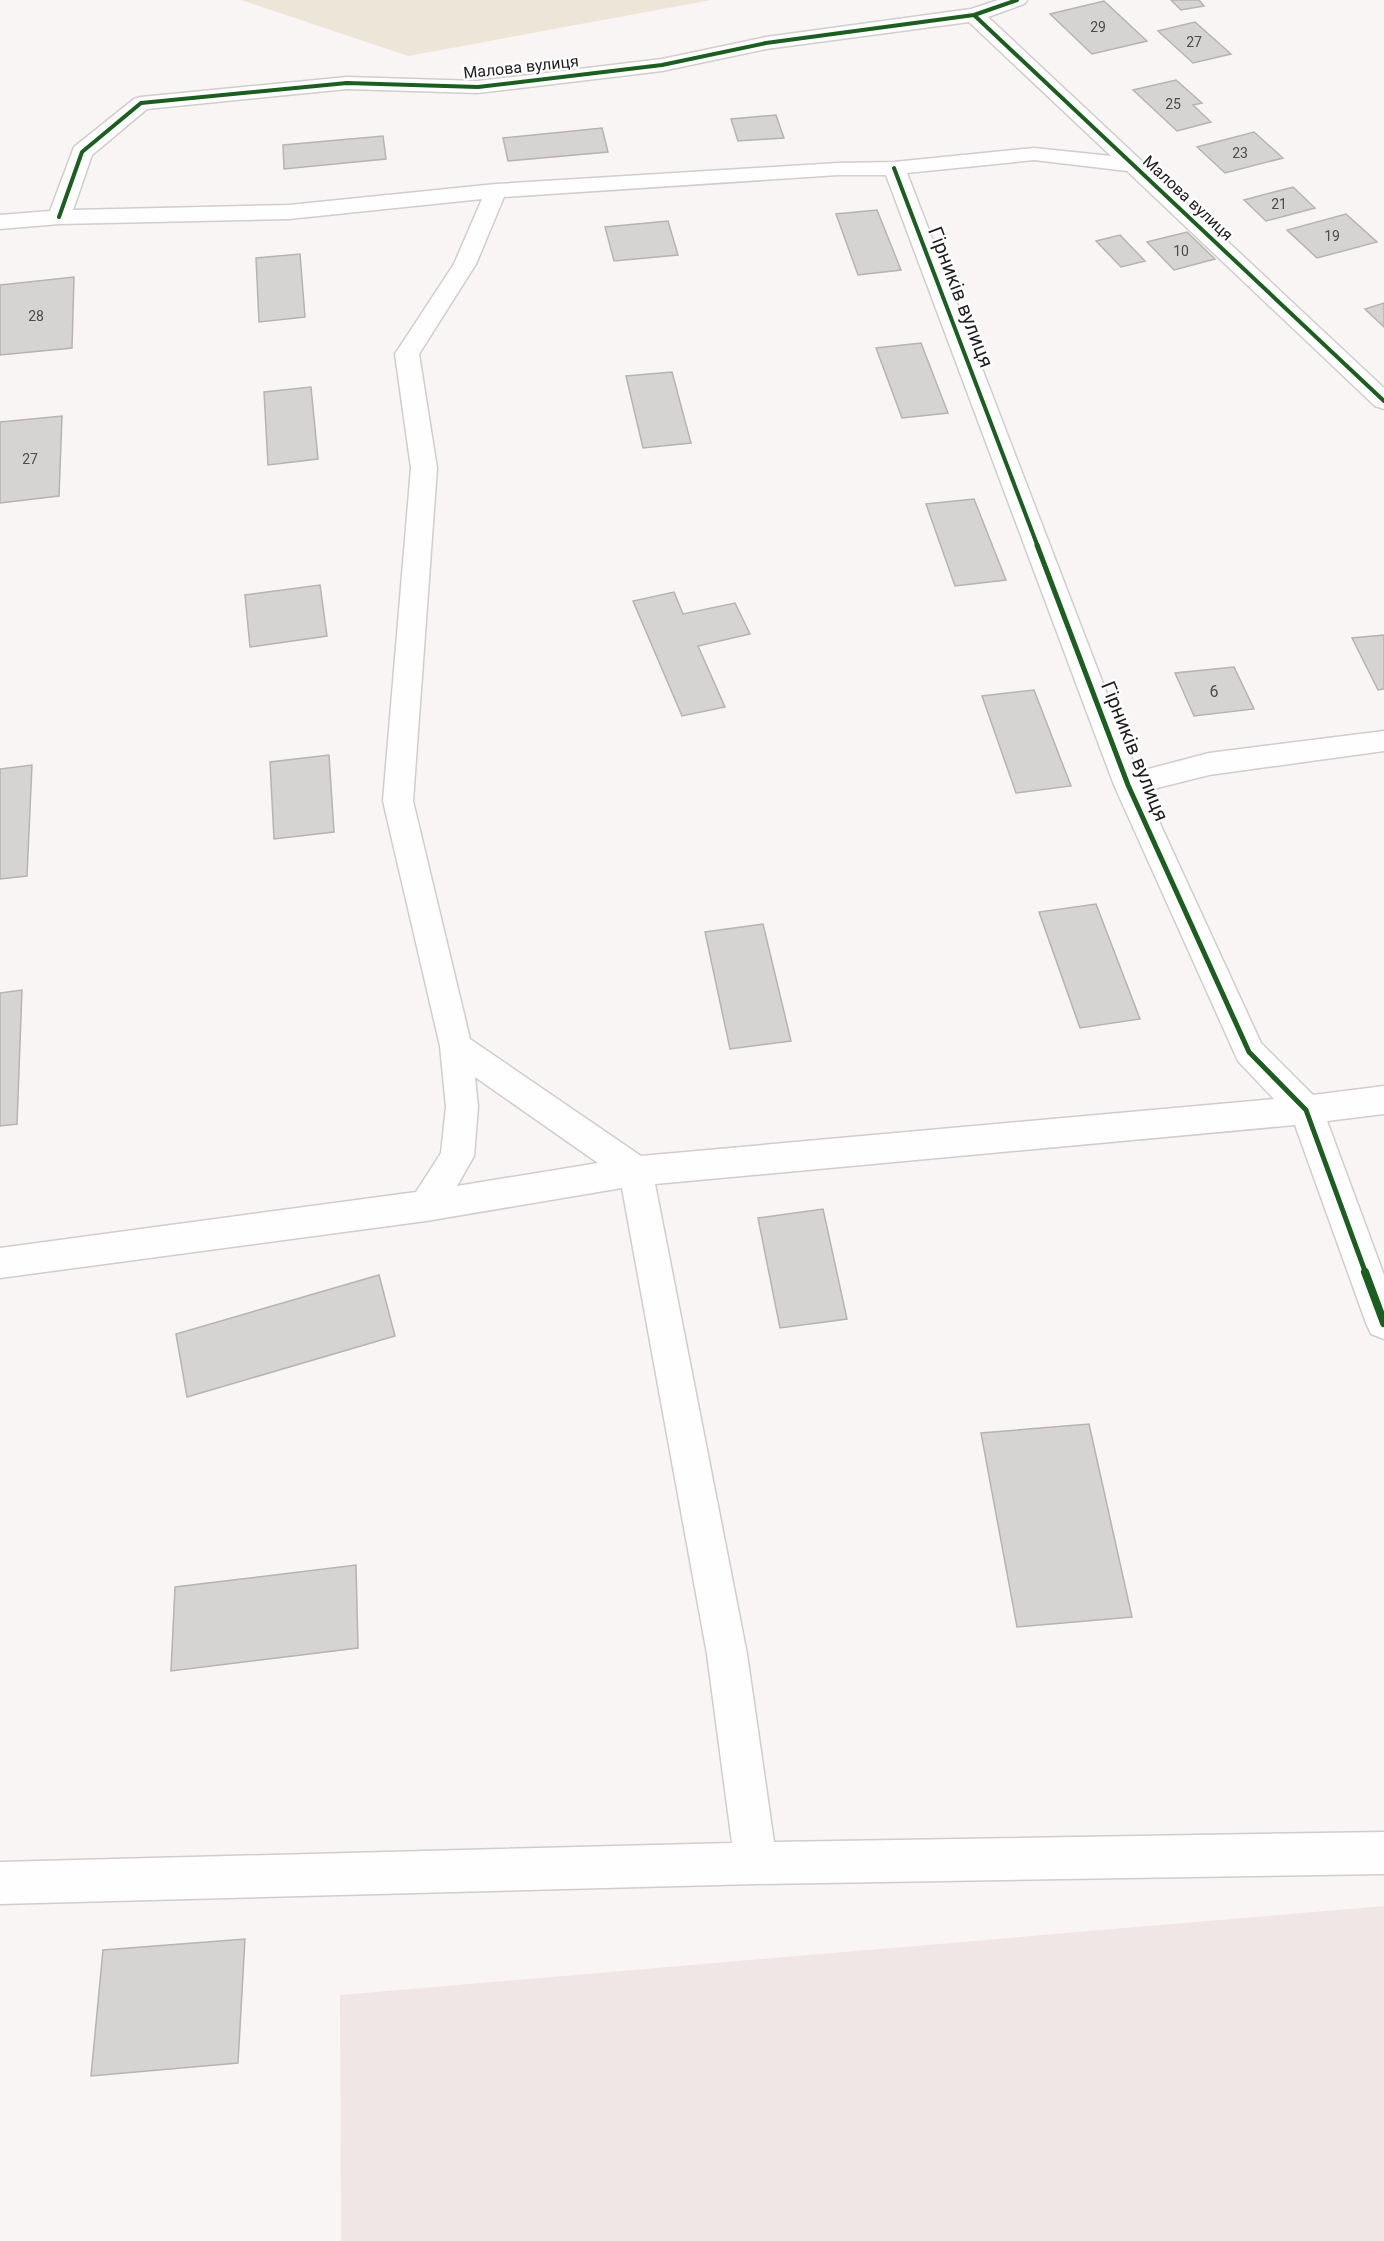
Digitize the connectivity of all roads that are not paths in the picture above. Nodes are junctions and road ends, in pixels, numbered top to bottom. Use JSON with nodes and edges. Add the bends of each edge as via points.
{"nodes":[{"id":1,"x":1017,"y":0,"type":"edge"},
{"id":2,"x":974,"y":15,"type":"junction"},
{"id":3,"x":1134,"y":165,"type":"junction"},
{"id":4,"x":894,"y":168,"type":"junction"},
{"id":5,"x":496,"y":191,"type":"junction"},
{"id":6,"x":58,"y":217,"type":"junction"},
{"id":7,"x":0,"y":222,"type":"edge"},
{"id":8,"x":1384,"y":401,"type":"edge"},
{"id":9,"x":1384,"y":741,"type":"edge"},
{"id":10,"x":1128,"y":785,"type":"junction"},
{"id":11,"x":456,"y":1046,"type":"junction"},
{"id":12,"x":1384,"y":1100,"type":"edge"},
{"id":13,"x":1306,"y":1110,"type":"junction"},
{"id":14,"x":636,"y":1171,"type":"junction"},
{"id":15,"x":426,"y":1206,"type":"junction"},
{"id":16,"x":0,"y":1263,"type":"edge"},
{"id":17,"x":1384,"y":1323,"type":"edge"},
{"id":18,"x":1384,"y":1853,"type":"edge"},
{"id":19,"x":756,"y":1863,"type":"junction"},
{"id":20,"x":0,"y":1883,"type":"edge"}],
"edges":[{"from":1,"to":2,"type":"street","name":"Малова вулиця"},
{"from":2,"to":3,"type":"street","name":"Малова вулиця"},
{"from":2,"to":6,"type":"street","name":"Малова вулиця","via":[[766,43],[662,65],[478,87],[347,83],[141,103],[82,152]]},
{"from":3,"to":4,"type":"street","via":[[1034,154]]},
{"from":3,"to":8,"type":"street","name":"Малова вулиця"},
{"from":4,"to":5,"type":"street"},
{"from":4,"to":10,"type":"street","name":"Гірників вулиця"},
{"from":5,"to":6,"type":"street","via":[[289,212]]},
{"from":5,"to":11,"type":"street","via":[[465,264],[407,354],[424,468],[398,801]]},
{"from":6,"to":7,"type":"street"},
{"from":9,"to":10,"type":"street","via":[[1209,764]]},
{"from":10,"to":13,"type":"street","name":"Гірників вулиця","via":[[1249,1052]]},
{"from":11,"to":14,"type":"street"},
{"from":11,"to":15,"type":"street","via":[[462,1107],[458,1156]]},
{"from":12,"to":13,"type":"street"},
{"from":13,"to":14,"type":"street"},
{"from":13,"to":17,"type":"street","name":"Гірників вулиця"},
{"from":14,"to":15,"type":"street"},
{"from":14,"to":19,"type":"street","via":[[727,1654]]},
{"from":15,"to":16,"type":"street"},
{"from":18,"to":19,"type":"street"},
{"from":19,"to":20,"type":"street"}]}
